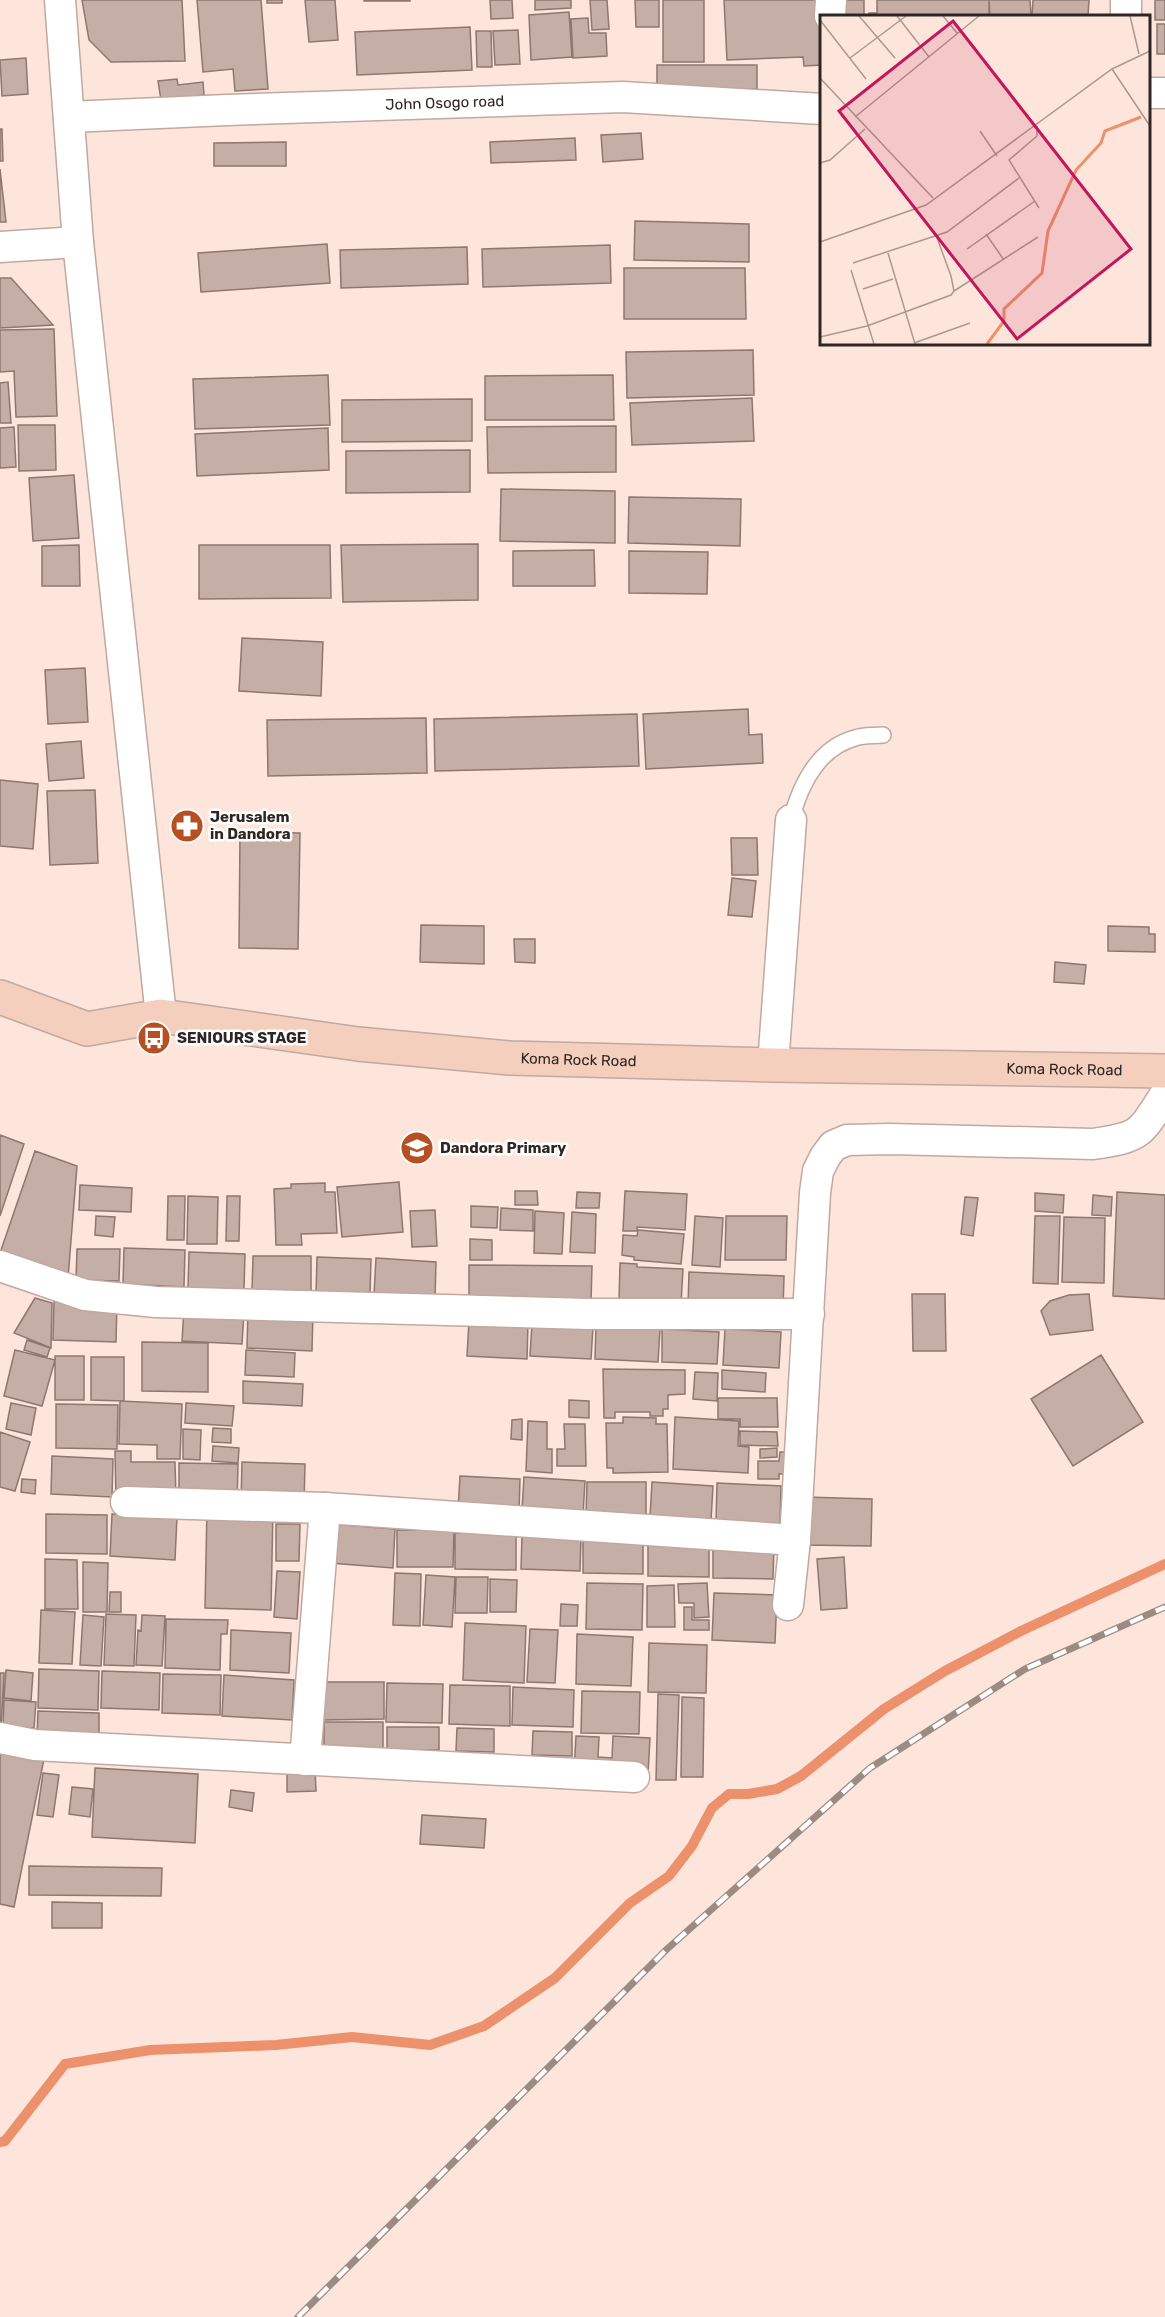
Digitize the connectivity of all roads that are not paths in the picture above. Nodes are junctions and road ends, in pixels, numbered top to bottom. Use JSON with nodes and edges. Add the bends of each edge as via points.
{"nodes":[{"id":1,"x":60,"y":0,"type":"edge"},
{"id":2,"x":831,"y":0,"type":"edge"},
{"id":3,"x":830,"y":15,"type":"edge"},
{"id":4,"x":820,"y":109,"type":"edge"},
{"id":5,"x":69,"y":117,"type":"junction"},
{"id":6,"x":78,"y":242,"type":"junction"},
{"id":7,"x":0,"y":247,"type":"edge"},
{"id":8,"x":883,"y":735,"type":"dead end"},
{"id":9,"x":791,"y":820,"type":"joint"},
{"id":10,"x":0,"y":997,"type":"edge"},
{"id":11,"x":161,"y":1016,"type":"junction"},
{"id":12,"x":773,"y":1065,"type":"junction"},
{"id":13,"x":1165,"y":1071,"type":"edge"},
{"id":14,"x":1165,"y":1095,"type":"edge"},
{"id":15,"x":0,"y":1266,"type":"edge"},
{"id":16,"x":809,"y":1314,"type":"junction"},
{"id":17,"x":126,"y":1502,"type":"dead end"},
{"id":18,"x":325,"y":1508,"type":"junction"},
{"id":19,"x":795,"y":1540,"type":"junction"},
{"id":20,"x":788,"y":1605,"type":"dead end"},
{"id":21,"x":0,"y":1738,"type":"edge"},
{"id":22,"x":305,"y":1760,"type":"junction"},
{"id":23,"x":634,"y":1777,"type":"dead end"}],
"edges":[{"from":1,"to":5,"type":"street"},
{"from":2,"to":3,"type":"street"},
{"from":4,"to":5,"type":"street","name":"John Osogo road","via":[[623,97]]},
{"from":5,"to":6,"type":"street"},
{"from":6,"to":7,"type":"street"},
{"from":6,"to":11,"type":"street"},
{"from":8,"to":9,"type":"lane","via":[[855,737],[832,749],[804,783]]},
{"from":9,"to":12,"type":"street"},
{"from":10,"to":11,"type":"main road","name":"Koma Rock Road","via":[[87,1029]]},
{"from":11,"to":12,"type":"main road","name":"Koma Rock Road","via":[[346,1042],[510,1058]]},
{"from":12,"to":13,"type":"main road","name":"Koma Rock Road"},
{"from":14,"to":16,"type":"street","via":[[1142,1131],[1125,1139],[1093,1144],[890,1139],[847,1140],[833,1146],[818,1171]]},
{"from":15,"to":16,"type":"street","via":[[85,1295],[156,1302],[588,1314]]},
{"from":16,"to":19,"type":"street"},
{"from":17,"to":18,"type":"street"},
{"from":18,"to":19,"type":"street"},
{"from":18,"to":22,"type":"street"},
{"from":19,"to":20,"type":"street"},
{"from":21,"to":22,"type":"street","via":[[35,1745]]},
{"from":22,"to":23,"type":"street"}]}
